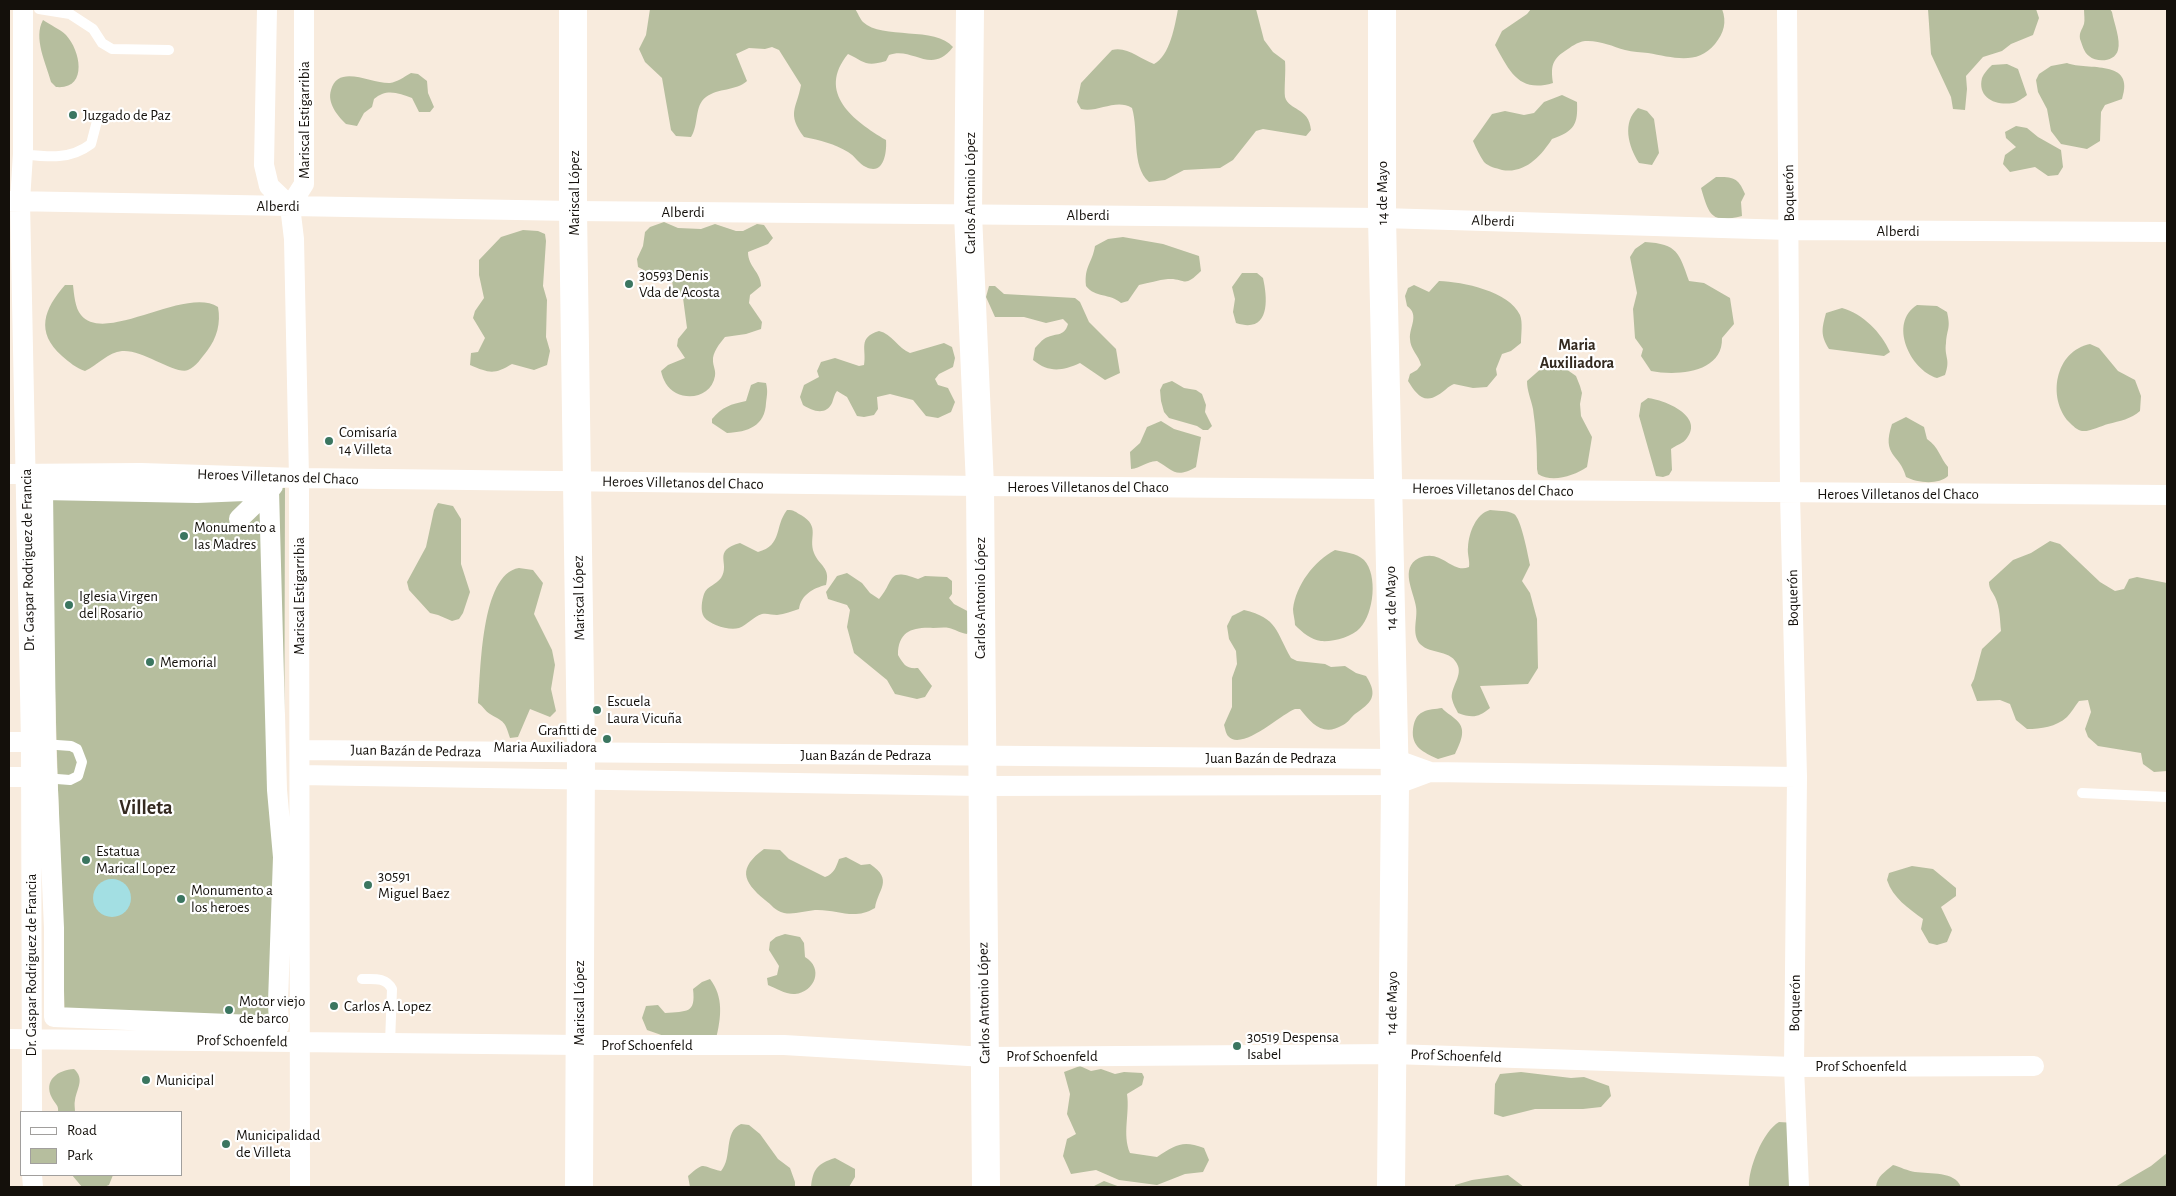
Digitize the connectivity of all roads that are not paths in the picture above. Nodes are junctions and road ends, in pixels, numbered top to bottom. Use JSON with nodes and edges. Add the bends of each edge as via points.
{"nodes":[{"id":1,"x":23,"y":9,"type":"edge"},
{"id":2,"x":39,"y":9,"type":"edge"},
{"id":3,"x":267,"y":9,"type":"edge"},
{"id":4,"x":304,"y":9,"type":"edge"},
{"id":5,"x":573,"y":9,"type":"edge"},
{"id":6,"x":970,"y":9,"type":"edge"},
{"id":7,"x":1382,"y":9,"type":"edge"},
{"id":8,"x":1786,"y":9,"type":"edge"},
{"id":9,"x":169,"y":50,"type":"dead end"},
{"id":10,"x":97,"y":121,"type":"dead end"},
{"id":11,"x":23,"y":154,"type":"junction"},
{"id":12,"x":14,"y":201,"type":"edge"},
{"id":13,"x":290,"y":206,"type":"junction"},
{"id":14,"x":573,"y":211,"type":"junction"},
{"id":15,"x":968,"y":214,"type":"junction"},
{"id":16,"x":1382,"y":218,"type":"junction"},
{"id":17,"x":1790,"y":230,"type":"junction"},
{"id":18,"x":2167,"y":232,"type":"edge"},
{"id":19,"x":18,"y":474,"type":"edge"},
{"id":20,"x":299,"y":478,"type":"junction"},
{"id":21,"x":577,"y":482,"type":"junction"},
{"id":22,"x":980,"y":486,"type":"junction"},
{"id":23,"x":1389,"y":489,"type":"junction"},
{"id":24,"x":269,"y":490,"type":"junction"},
{"id":25,"x":1790,"y":494,"type":"junction"},
{"id":26,"x":2167,"y":495,"type":"edge"},
{"id":27,"x":239,"y":519,"type":"dead end"},
{"id":28,"x":9,"y":742,"type":"edge"},
{"id":29,"x":38,"y":743,"type":"junction"},
{"id":30,"x":300,"y":750,"type":"junction"},
{"id":31,"x":581,"y":752,"type":"junction"},
{"id":32,"x":981,"y":756,"type":"junction"},
{"id":33,"x":1394,"y":772,"type":"junction"},
{"id":34,"x":300,"y":775,"type":"junction"},
{"id":35,"x":9,"y":777,"type":"edge"},
{"id":36,"x":1798,"y":777,"type":"junction"},
{"id":37,"x":39,"y":778,"type":"junction"},
{"id":38,"x":580,"y":779,"type":"junction"},
{"id":39,"x":981,"y":786,"type":"junction"},
{"id":40,"x":2082,"y":793,"type":"dead end"},
{"id":41,"x":2167,"y":797,"type":"edge"},
{"id":42,"x":362,"y":979,"type":"dead end"},
{"id":43,"x":9,"y":1038,"type":"edge"},
{"id":44,"x":31,"y":1039,"type":"junction"},
{"id":45,"x":300,"y":1042,"type":"junction"},
{"id":46,"x":390,"y":1043,"type":"junction"},
{"id":47,"x":579,"y":1045,"type":"junction"},
{"id":48,"x":1392,"y":1054,"type":"junction"},
{"id":49,"x":985,"y":1057,"type":"junction"},
{"id":50,"x":2034,"y":1066,"type":"dead end"},
{"id":51,"x":1794,"y":1067,"type":"junction"},
{"id":52,"x":32,"y":1111,"type":"edge"},
{"id":53,"x":300,"y":1187,"type":"edge"},
{"id":54,"x":579,"y":1187,"type":"edge"},
{"id":55,"x":986,"y":1187,"type":"edge"},
{"id":56,"x":1392,"y":1187,"type":"edge"},
{"id":57,"x":1799,"y":1187,"type":"edge"}],
"edges":[{"from":1,"to":11,"type":"street","name":"Dr. Gaspar Rodriguez de Francia"},
{"from":2,"to":9,"type":"lane","via":[[70,14],[93,29],[102,43],[112,49]]},
{"from":3,"to":13,"type":"street","via":[[264,165],[269,186]]},
{"from":4,"to":13,"type":"street","name":"Mariscal Estigarribia","via":[[304,184]]},
{"from":5,"to":14,"type":"main road","name":"Mariscal López"},
{"from":6,"to":15,"type":"main road","name":"Carlos Antonio López"},
{"from":7,"to":16,"type":"main road","name":"14 de Mayo"},
{"from":8,"to":17,"type":"street","name":"Boquerón"},
{"from":10,"to":11,"type":"lane","via":[[91,144],[80,152],[49,157]]},
{"from":11,"to":12,"type":"street","name":"Dr. Gaspar Rodriguez de Francia"},
{"from":12,"to":13,"type":"street","name":"Alberdi"},
{"from":12,"to":19,"type":"street","name":"Dr. Gaspar Rodriguez de Francia"},
{"from":13,"to":14,"type":"street","name":"Alberdi"},
{"from":13,"to":20,"type":"street","name":"Mariscal Estigarribia","via":[[294,240]]},
{"from":14,"to":15,"type":"street","name":"Alberdi"},
{"from":14,"to":21,"type":"main road","name":"Mariscal López"},
{"from":15,"to":16,"type":"street","name":"Alberdi"},
{"from":15,"to":22,"type":"main road","name":"Carlos Antonio López"},
{"from":16,"to":17,"type":"street","name":"Alberdi"},
{"from":16,"to":23,"type":"main road","name":"14 de Mayo"},
{"from":17,"to":18,"type":"street","name":"Alberdi"},
{"from":17,"to":25,"type":"street","name":"Boquerón"},
{"from":19,"to":20,"type":"street","name":"Heroes Villetanos del Chaco","via":[[141,473]]},
{"from":19,"to":29,"type":"street","name":"Dr. Gaspar Rodriguez de Francia"},
{"from":20,"to":21,"type":"street","name":"Heroes Villetanos del Chaco"},
{"from":20,"to":24,"type":"street","via":[[272,486]]},
{"from":20,"to":30,"type":"street","name":"Mariscal Estigarribia"},
{"from":21,"to":22,"type":"street","name":"Heroes Villetanos del Chaco"},
{"from":21,"to":31,"type":"main road","name":"Mariscal López"},
{"from":22,"to":23,"type":"street","name":"Heroes Villetanos del Chaco"},
{"from":22,"to":32,"type":"main road","name":"Carlos Antonio López"},
{"from":23,"to":25,"type":"street","name":"Heroes Villetanos del Chaco"},
{"from":23,"to":33,"type":"main road","name":"14 de Mayo"},
{"from":24,"to":27,"type":"street"},
{"from":24,"to":29,"type":"street","via":[[197,493],[42,490]]},
{"from":24,"to":37,"type":"street","via":[[277,790],[284,857],[279,1026],[54,1017],[54,928]]},
{"from":25,"to":26,"type":"street","name":"Heroes Villetanos del Chaco"},
{"from":25,"to":36,"type":"street","name":"Boquerón"},
{"from":28,"to":29,"type":"street"},
{"from":29,"to":37,"type":"street","name":"Dr. Gaspar Rodriguez de Francia"},
{"from":29,"to":37,"type":"lane","via":[[77,749],[82,762],[78,776],[70,780]]},
{"from":30,"to":31,"type":"street","name":"Juan Bazán de Pedraza"},
{"from":30,"to":34,"type":"street","name":"Mariscal Estigarribia"},
{"from":31,"to":32,"type":"street","name":"Juan Bazán de Pedraza"},
{"from":31,"to":38,"type":"main road","name":"Mariscal López"},
{"from":32,"to":33,"type":"street","name":"Juan Bazán de Pedraza"},
{"from":32,"to":39,"type":"main road","name":"Carlos Antonio López"},
{"from":33,"to":36,"type":"street","name":"Juan Bazán de Pedraza"},
{"from":33,"to":39,"type":"street"},
{"from":33,"to":48,"type":"main road","name":"14 de Mayo"},
{"from":34,"to":38,"type":"street"},
{"from":34,"to":45,"type":"street","name":"Mariscal Estigarribia"},
{"from":35,"to":37,"type":"street"},
{"from":36,"to":51,"type":"street","name":"Boquerón"},
{"from":37,"to":44,"type":"street","name":"Dr. Gaspar Rodriguez de Francia"},
{"from":38,"to":39,"type":"street"},
{"from":38,"to":47,"type":"main road","name":"Mariscal López"},
{"from":39,"to":49,"type":"main road","name":"Carlos Antonio López"},
{"from":40,"to":41,"type":"lane"},
{"from":42,"to":46,"type":"lane","via":[[384,980],[390,984]]},
{"from":43,"to":44,"type":"street","name":"Prof Schoenfeld"},
{"from":44,"to":45,"type":"street","name":"Prof Schoenfeld"},
{"from":44,"to":52,"type":"street","name":"Dr. Gaspar Rodriguez de Francia"},
{"from":45,"to":46,"type":"street","name":"Prof Schoenfeld"},
{"from":45,"to":53,"type":"street","name":"Mariscal Estigarribia"},
{"from":46,"to":47,"type":"street","name":"Prof Schoenfeld"},
{"from":47,"to":49,"type":"street","name":"Prof Schoenfeld","via":[[784,1045]]},
{"from":47,"to":54,"type":"main road","name":"Mariscal López"},
{"from":48,"to":49,"type":"street","name":"Prof Schoenfeld"},
{"from":48,"to":51,"type":"street","name":"Prof Schoenfeld"},
{"from":48,"to":56,"type":"main road","name":"14 de Mayo"},
{"from":49,"to":55,"type":"main road","name":"Carlos Antonio López"},
{"from":50,"to":51,"type":"street","name":"Prof Schoenfeld"},
{"from":51,"to":57,"type":"street","name":"Boquerón"}]}
